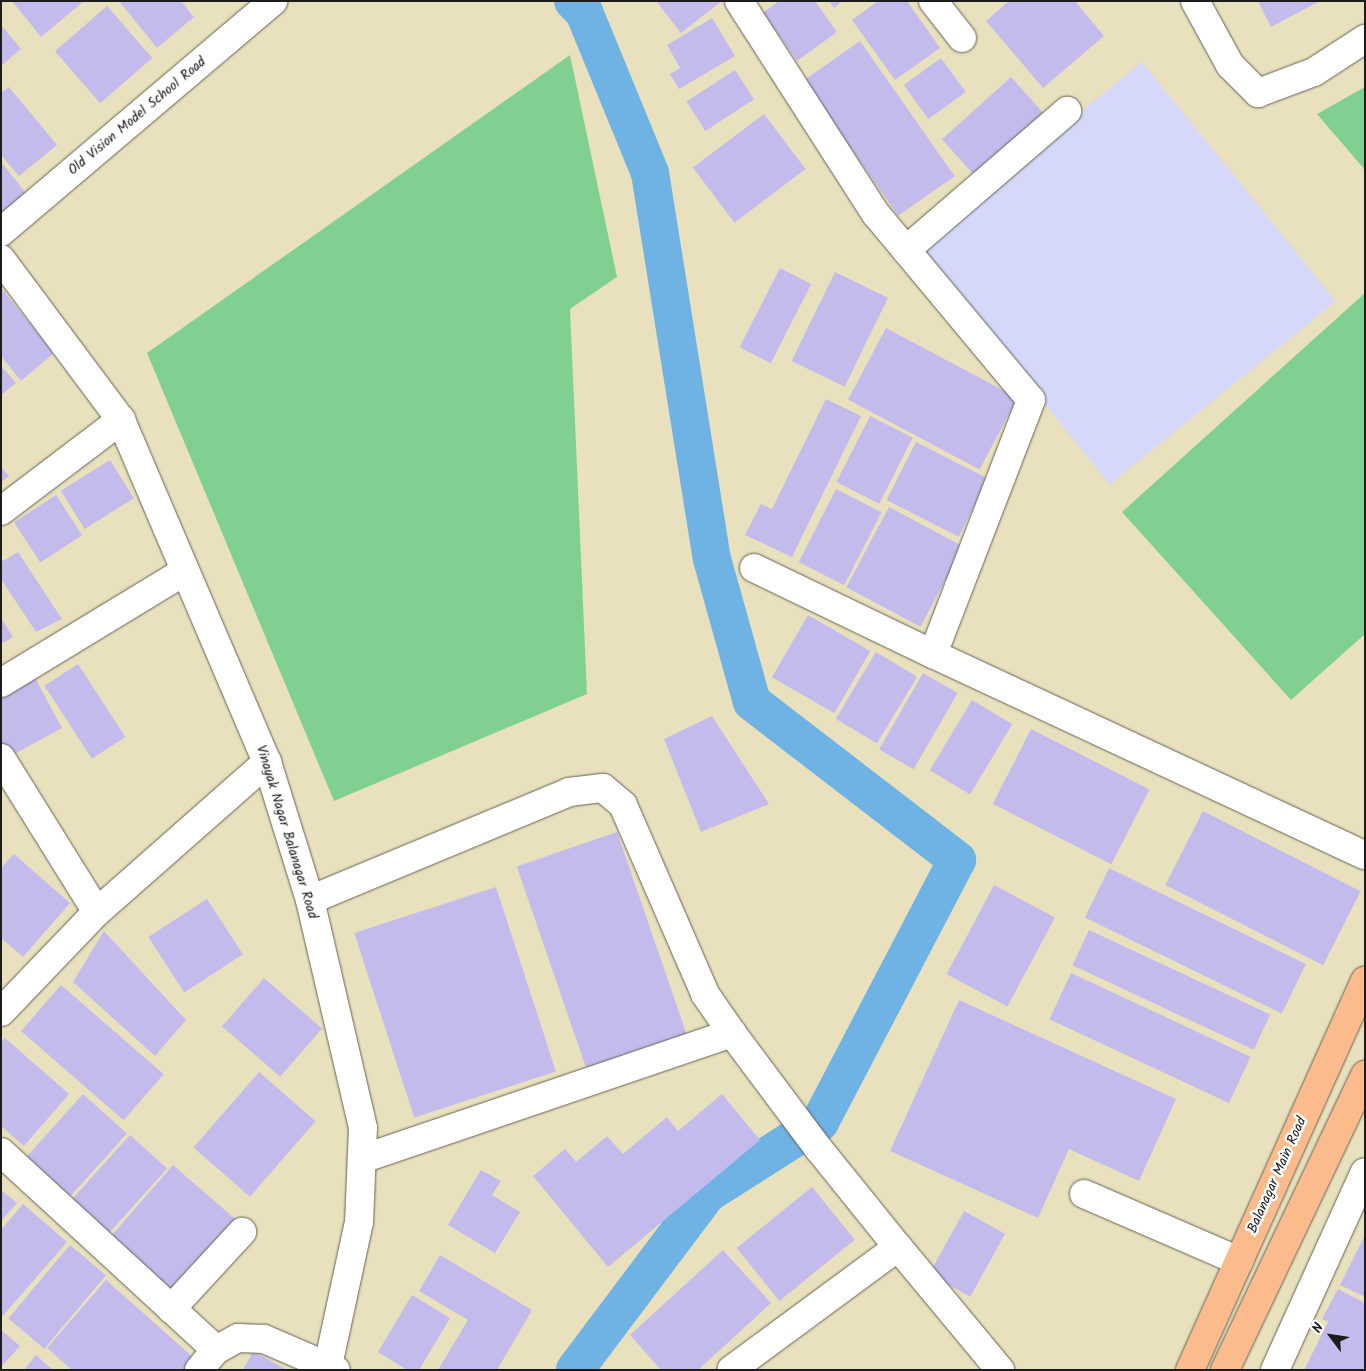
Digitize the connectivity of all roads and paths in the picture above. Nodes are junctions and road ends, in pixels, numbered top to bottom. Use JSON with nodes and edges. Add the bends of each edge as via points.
{"nodes":[{"id":1,"x":273,"y":1,"type":"edge"},
{"id":2,"x":739,"y":1,"type":"edge"},
{"id":3,"x":933,"y":1,"type":"edge"},
{"id":4,"x":1195,"y":1,"type":"edge"},
{"id":5,"x":962,"y":38,"type":"dead end"},
{"id":6,"x":1365,"y":39,"type":"edge"},
{"id":7,"x":1067,"y":111,"type":"dead end"},
{"id":8,"x":1,"y":232,"type":"edge"},
{"id":9,"x":906,"y":250,"type":"junction"},
{"id":10,"x":1,"y":260,"type":"edge"},
{"id":11,"x":121,"y":420,"type":"junction"},
{"id":12,"x":1,"y":511,"type":"edge"},
{"id":13,"x":754,"y":568,"type":"dead end"},
{"id":14,"x":185,"y":571,"type":"junction"},
{"id":15,"x":933,"y":654,"type":"junction"},
{"id":16,"x":1,"y":682,"type":"edge"},
{"id":17,"x":1,"y":758,"type":"edge"},
{"id":18,"x":267,"y":762,"type":"junction"},
{"id":19,"x":1365,"y":854,"type":"edge"},
{"id":20,"x":310,"y":900,"type":"junction"},
{"id":21,"x":97,"y":912,"type":"junction"},
{"id":22,"x":1365,"y":980,"type":"edge"},
{"id":23,"x":1,"y":1012,"type":"edge"},
{"id":24,"x":732,"y":1033,"type":"junction"},
{"id":25,"x":1365,"y":1075,"type":"edge"},
{"id":26,"x":1,"y":1152,"type":"edge"},
{"id":27,"x":362,"y":1159,"type":"junction"},
{"id":28,"x":1365,"y":1172,"type":"edge"},
{"id":29,"x":1084,"y":1194,"type":"dead end"},
{"id":30,"x":242,"y":1232,"type":"dead end"},
{"id":31,"x":898,"y":1247,"type":"junction"},
{"id":32,"x":1239,"y":1261,"type":"junction"},
{"id":33,"x":171,"y":1309,"type":"junction"},
{"id":34,"x":207,"y":1360,"type":"edge"},
{"id":35,"x":993,"y":1366,"type":"edge"},
{"id":36,"x":332,"y":1367,"type":"edge"},
{"id":37,"x":1232,"y":1368,"type":"edge"},
{"id":38,"x":730,"y":1370,"type":"edge"},
{"id":39,"x":1190,"y":1370,"type":"edge"},
{"id":40,"x":1275,"y":1370,"type":"edge"}],
"edges":[{"from":1,"to":8,"type":"street","name":"Old Vision Model School Road"},
{"from":2,"to":9,"type":"street","via":[[876,214]]},
{"from":3,"to":5,"type":"street"},
{"from":4,"to":6,"type":"street","via":[[1230,65],[1258,93],[1314,72]]},
{"from":7,"to":9,"type":"street"},
{"from":9,"to":15,"type":"street","via":[[1031,400]]},
{"from":10,"to":11,"type":"street","name":"Vinayak Nagar Balanagar Road"},
{"from":11,"to":12,"type":"street"},
{"from":11,"to":14,"type":"street","name":"Vinayak Nagar Balanagar Road"},
{"from":13,"to":15,"type":"street"},
{"from":14,"to":16,"type":"street"},
{"from":14,"to":18,"type":"street","name":"Vinayak Nagar Balanagar Road"},
{"from":15,"to":19,"type":"street"},
{"from":17,"to":21,"type":"street"},
{"from":18,"to":20,"type":"street","name":"Vinayak Nagar Balanagar Road"},
{"from":18,"to":21,"type":"street"},
{"from":20,"to":24,"type":"street","via":[[569,792],[603,788],[623,805],[705,994]]},
{"from":20,"to":27,"type":"street","name":"Vinayak Nagar Balanagar Road","via":[[363,1128]]},
{"from":21,"to":23,"type":"street"},
{"from":22,"to":32,"type":"main road","name":"Balanagar Main Road"},
{"from":24,"to":27,"type":"street"},
{"from":24,"to":31,"type":"street","via":[[790,1112]]},
{"from":25,"to":37,"type":"main road"},
{"from":26,"to":33,"type":"street"},
{"from":27,"to":36,"type":"street","name":"Vinayak Nagar Balanagar Road","via":[[358,1222]]},
{"from":28,"to":40,"type":"street"},
{"from":29,"to":32,"type":"street"},
{"from":30,"to":33,"type":"street"},
{"from":31,"to":35,"type":"street"},
{"from":31,"to":38,"type":"street"},
{"from":32,"to":39,"type":"main road","name":"Balanagar Main Road"},
{"from":33,"to":34,"type":"street"},
{"from":34,"to":36,"type":"street","via":[[238,1338],[264,1339]]}]}
